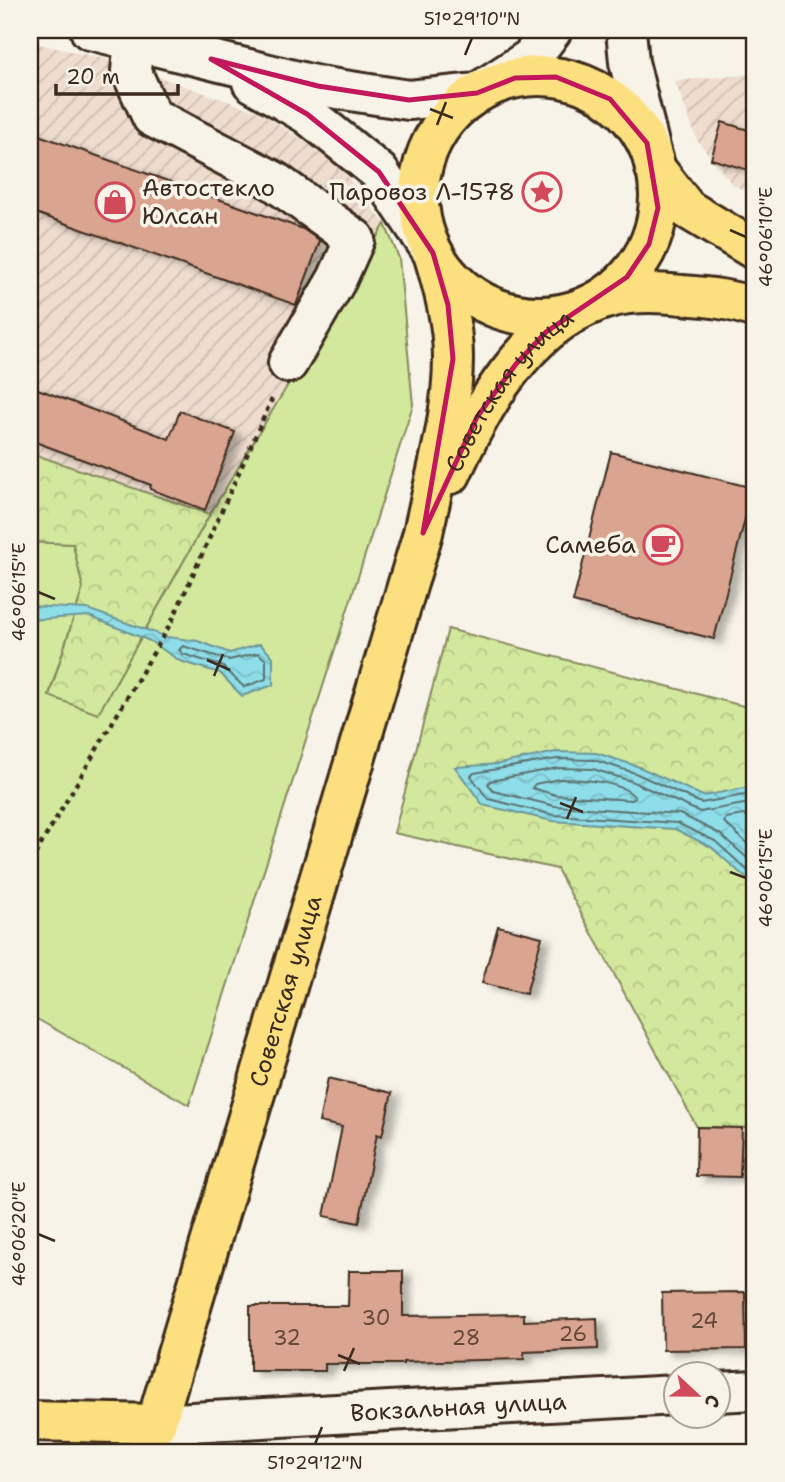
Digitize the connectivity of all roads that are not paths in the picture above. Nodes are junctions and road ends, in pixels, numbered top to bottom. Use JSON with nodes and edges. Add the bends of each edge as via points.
{"nodes":[{"id":1,"x":90,"y":30,"type":"edge"},
{"id":2,"x":552,"y":30,"type":"edge"},
{"id":3,"x":626,"y":30,"type":"edge"},
{"id":4,"x":134,"y":39,"type":"junction"},
{"id":5,"x":211,"y":59,"type":"junction"},
{"id":6,"x":477,"y":93,"type":"junction"},
{"id":7,"x":655,"y":168,"type":"junction"},
{"id":8,"x":755,"y":250,"type":"edge"},
{"id":9,"x":433,"y":253,"type":"junction"},
{"id":10,"x":597,"y":302,"type":"junction"},
{"id":11,"x":755,"y":308,"type":"edge"},
{"id":12,"x":288,"y":363,"type":"road end"},
{"id":13,"x":424,"y":533,"type":"junction"},
{"id":14,"x":755,"y":1390,"type":"edge"},
{"id":15,"x":732,"y":1391,"type":"edge"},
{"id":16,"x":662,"y":1396,"type":"edge"},
{"id":17,"x":30,"y":1421,"type":"edge"},
{"id":18,"x":158,"y":1438,"type":"edge"}],
"edges":[{"from":1,"to":4,"type":"street"},
{"from":2,"to":6,"type":"street","via":[[531,58]]},
{"from":3,"to":7,"type":"street","via":[[629,62]]},
{"from":4,"to":5,"type":"street"},
{"from":4,"to":12,"type":"street","via":[[131,71],[152,117],[274,181],[355,239]]},
{"from":5,"to":6,"type":"street","via":[[318,86],[409,100]]},
{"from":5,"to":9,"type":"street","via":[[307,114],[379,172]]},
{"from":6,"to":7,"type":"main road","via":[[527,77],[579,83],[622,109],[647,143]]},
{"from":6,"to":9,"type":"main road","via":[[444,123],[425,158],[419,187],[421,218]]},
{"from":7,"to":8,"type":"main road","via":[[687,209]]},
{"from":7,"to":10,"type":"main road","via":[[658,208],[649,244],[627,277]]},
{"from":9,"to":10,"type":"main road","via":[[466,291],[503,311],[551,316]]},
{"from":9,"to":13,"type":"main road","name":"Советская улица","via":[[448,305],[453,359]]},
{"from":10,"to":11,"type":"main road","via":[[646,291],[731,299]]},
{"from":10,"to":13,"type":"main road","name":"Советская улица","via":[[546,332],[508,375],[477,417]]},
{"from":13,"to":18,"type":"main road","name":"Советская улица"},
{"from":14,"to":15,"type":"street"},
{"from":16,"to":18,"type":"street","name":"Вокзальная улица"},
{"from":17,"to":18,"type":"main road","name":"Вокзальная улица"}]}
